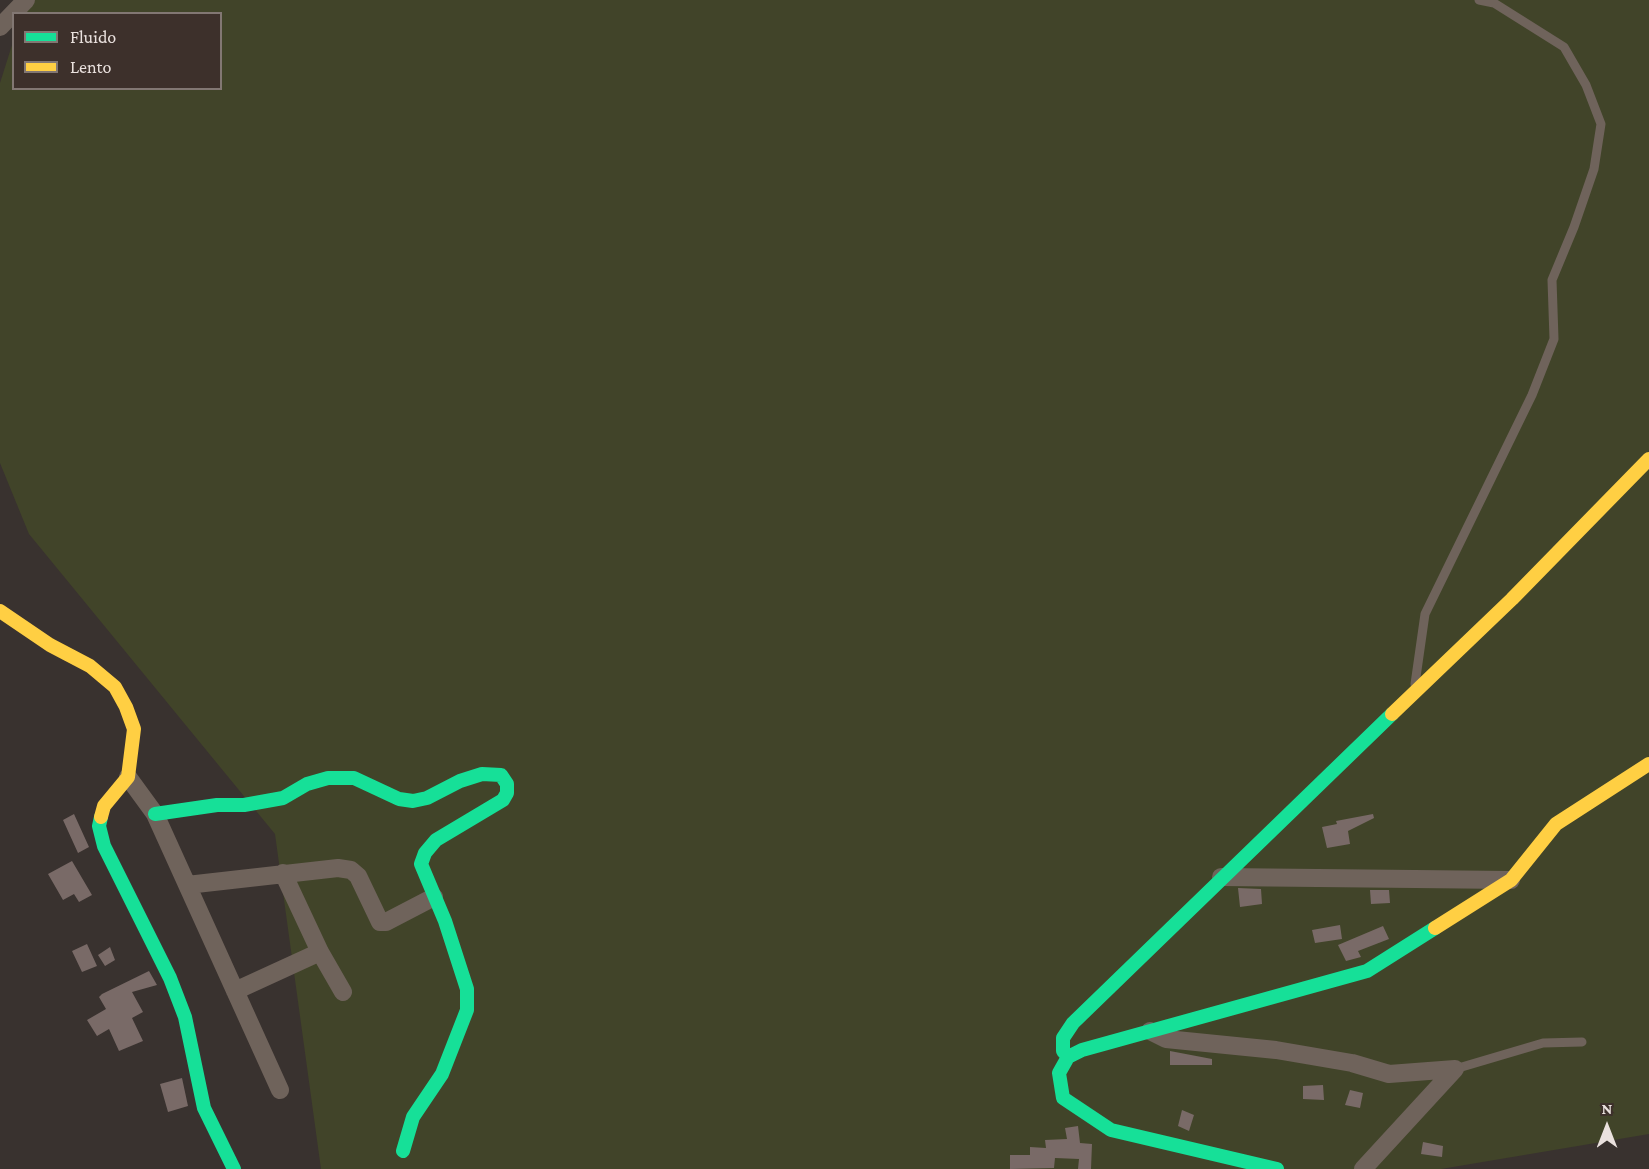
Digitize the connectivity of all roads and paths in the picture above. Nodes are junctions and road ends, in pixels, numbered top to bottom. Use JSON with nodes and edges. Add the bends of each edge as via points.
{"nodes":[{"id":1,"x":26,"y":0,"type":"edge"},
{"id":2,"x":1479,"y":0,"type":"edge"},
{"id":3,"x":14,"y":12,"type":"edge"},
{"id":4,"x":12,"y":15,"type":"edge"},
{"id":5,"x":0,"y":27,"type":"edge"},
{"id":6,"x":1649,"y":459,"type":"edge"},
{"id":7,"x":0,"y":611,"type":"edge"},
{"id":8,"x":1414,"y":693,"type":"junction"},
{"id":9,"x":1649,"y":764,"type":"edge"},
{"id":10,"x":128,"y":777,"type":"junction"},
{"id":11,"x":155,"y":814,"type":"junction"},
{"id":12,"x":283,"y":873,"type":"junction"},
{"id":13,"x":1221,"y":877,"type":"junction"},
{"id":14,"x":1511,"y":880,"type":"junction"},
{"id":15,"x":187,"y":885,"type":"junction"},
{"id":16,"x":434,"y":897,"type":"junction"},
{"id":17,"x":320,"y":952,"type":"junction"},
{"id":18,"x":235,"y":991,"type":"junction"},
{"id":19,"x":343,"y":992,"type":"dead end"},
{"id":20,"x":1150,"y":1031,"type":"junction"},
{"id":21,"x":1582,"y":1042,"type":"dead end"},
{"id":22,"x":1068,"y":1057,"type":"junction"},
{"id":23,"x":1455,"y":1070,"type":"junction"},
{"id":24,"x":280,"y":1090,"type":"dead end"},
{"id":25,"x":403,"y":1152,"type":"dead end"},
{"id":26,"x":234,"y":1169,"type":"edge"},
{"id":27,"x":1277,"y":1169,"type":"edge"},
{"id":28,"x":1363,"y":1169,"type":"edge"}],
"edges":[{"from":1,"to":3,"type":"street"},
{"from":2,"to":8,"type":"lane","via":[[1494,3],[1564,47],[1586,85],[1601,124],[1594,169],[1552,280],[1554,339],[1532,396],[1425,614]]},
{"from":4,"to":5,"type":"street"},
{"from":6,"to":8,"type":"street"},
{"from":7,"to":10,"type":"street","via":[[90,666],[114,687],[134,729]]},
{"from":8,"to":13,"type":"street"},
{"from":9,"to":14,"type":"street","via":[[1557,824]]},
{"from":10,"to":11,"type":"street"},
{"from":10,"to":26,"type":"street","via":[[104,806],[99,826],[104,846],[170,978],[185,1017],[204,1108]]},
{"from":11,"to":15,"type":"street"},
{"from":11,"to":16,"type":"street","via":[[217,805],[244,806],[283,798],[307,784],[328,778],[354,778],[399,799],[413,801],[482,774],[501,776],[507,784],[503,800],[436,840],[425,853],[421,864]]},
{"from":12,"to":15,"type":"street"},
{"from":12,"to":16,"type":"street","via":[[322,868],[351,870],[358,876],[380,921]]},
{"from":12,"to":17,"type":"street"},
{"from":13,"to":14,"type":"street"},
{"from":13,"to":22,"type":"street","via":[[1072,1023],[1063,1038],[1063,1051]]},
{"from":14,"to":20,"type":"street","via":[[1366,971]]},
{"from":15,"to":18,"type":"street"},
{"from":16,"to":25,"type":"street","via":[[467,989],[467,1010],[442,1074],[413,1117]]},
{"from":17,"to":18,"type":"street"},
{"from":17,"to":19,"type":"street"},
{"from":18,"to":24,"type":"street"},
{"from":20,"to":22,"type":"street"},
{"from":20,"to":23,"type":"street","via":[[1166,1039],[1276,1050],[1352,1063],[1389,1074]]},
{"from":21,"to":23,"type":"lane","via":[[1543,1043]]},
{"from":22,"to":27,"type":"street","via":[[1059,1073],[1063,1098],[1111,1130]]},
{"from":23,"to":28,"type":"street"}]}
